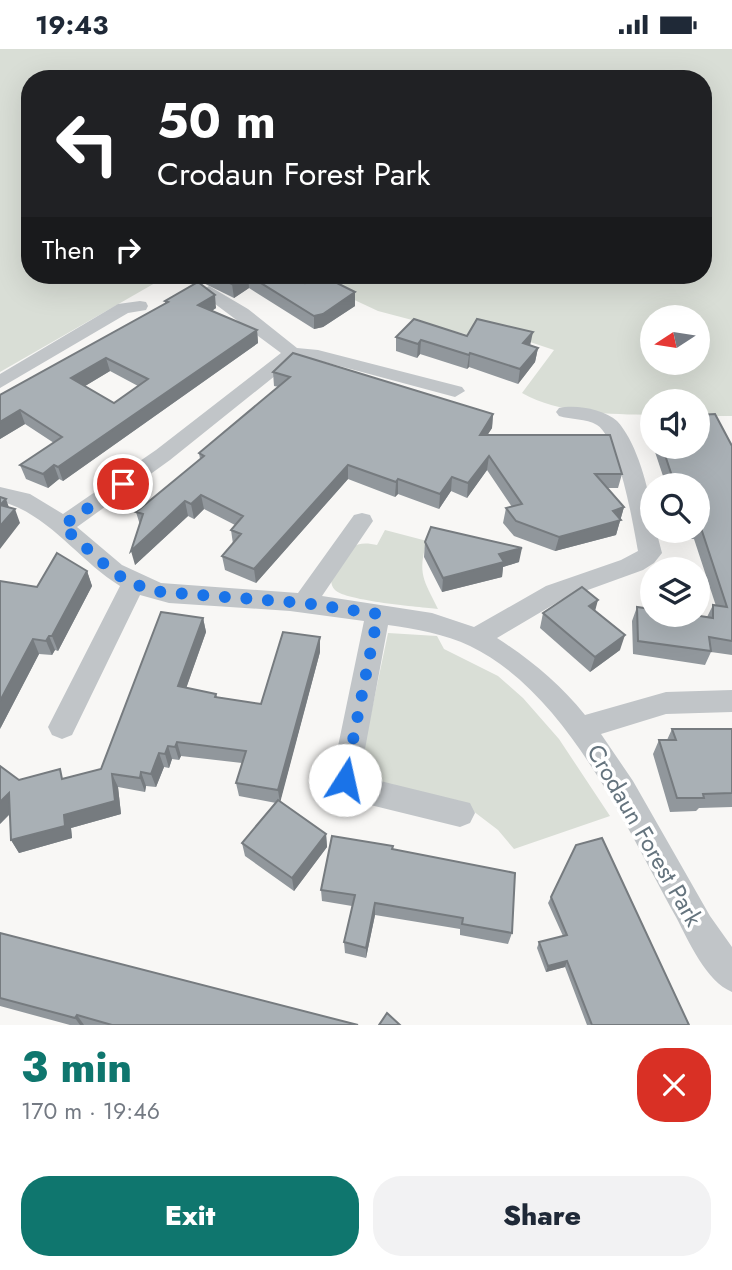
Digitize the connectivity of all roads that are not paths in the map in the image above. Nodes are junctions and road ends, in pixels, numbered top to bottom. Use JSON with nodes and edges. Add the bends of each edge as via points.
{"nodes":[{"id":1,"x":209,"y":291,"type":"edge"},
{"id":2,"x":141,"y":306,"type":"dead end"},
{"id":3,"x":292,"y":352,"type":"junction"},
{"id":4,"x":0,"y":382,"type":"edge"},
{"id":5,"x":454,"y":391,"type":"dead end"},
{"id":6,"x":566,"y":412,"type":"dead end"},
{"id":7,"x":0,"y":494,"type":"edge"},
{"id":8,"x":362,"y":521,"type":"dead end"},
{"id":9,"x":62,"y":526,"type":"junction"},
{"id":10,"x":133,"y":584,"type":"junction"},
{"id":11,"x":304,"y":603,"type":"junction"},
{"id":12,"x":378,"y":614,"type":"junction"},
{"id":13,"x":478,"y":638,"type":"junction"},
{"id":14,"x":732,"y":701,"type":"edge"},
{"id":15,"x":62,"y":727,"type":"dead end"},
{"id":16,"x":582,"y":728,"type":"junction"},
{"id":17,"x":460,"y":813,"type":"dead end"},
{"id":18,"x":732,"y":975,"type":"edge"}],
"edges":[{"from":1,"to":3,"type":"street"},
{"from":2,"to":4,"type":"street","via":[[124,308]]},
{"from":3,"to":5,"type":"street"},
{"from":3,"to":9,"type":"street","via":[[163,456]]},
{"from":6,"to":13,"type":"street","via":[[594,417],[614,431],[649,553],[635,564],[541,597]]},
{"from":7,"to":9,"type":"street","name":"Crodaun Forest Park","via":[[37,506]]},
{"from":8,"to":11,"type":"street"},
{"from":9,"to":10,"type":"street","name":"Crodaun Forest Park","via":[[94,558]]},
{"from":10,"to":11,"type":"street","name":"Crodaun Forest Park","via":[[161,592]]},
{"from":10,"to":15,"type":"street"},
{"from":11,"to":12,"type":"street","name":"Crodaun Forest Park"},
{"from":12,"to":13,"type":"street","name":"Crodaun Forest Park","via":[[443,626]]},
{"from":12,"to":17,"type":"street","via":[[345,780],[350,787]]},
{"from":13,"to":16,"type":"street","name":"Crodaun Forest Park","via":[[514,662]]},
{"from":14,"to":16,"type":"street","name":"Crodaun Forest Park","via":[[666,703]]},
{"from":16,"to":18,"type":"street","name":"Crodaun Forest Park"}]}
